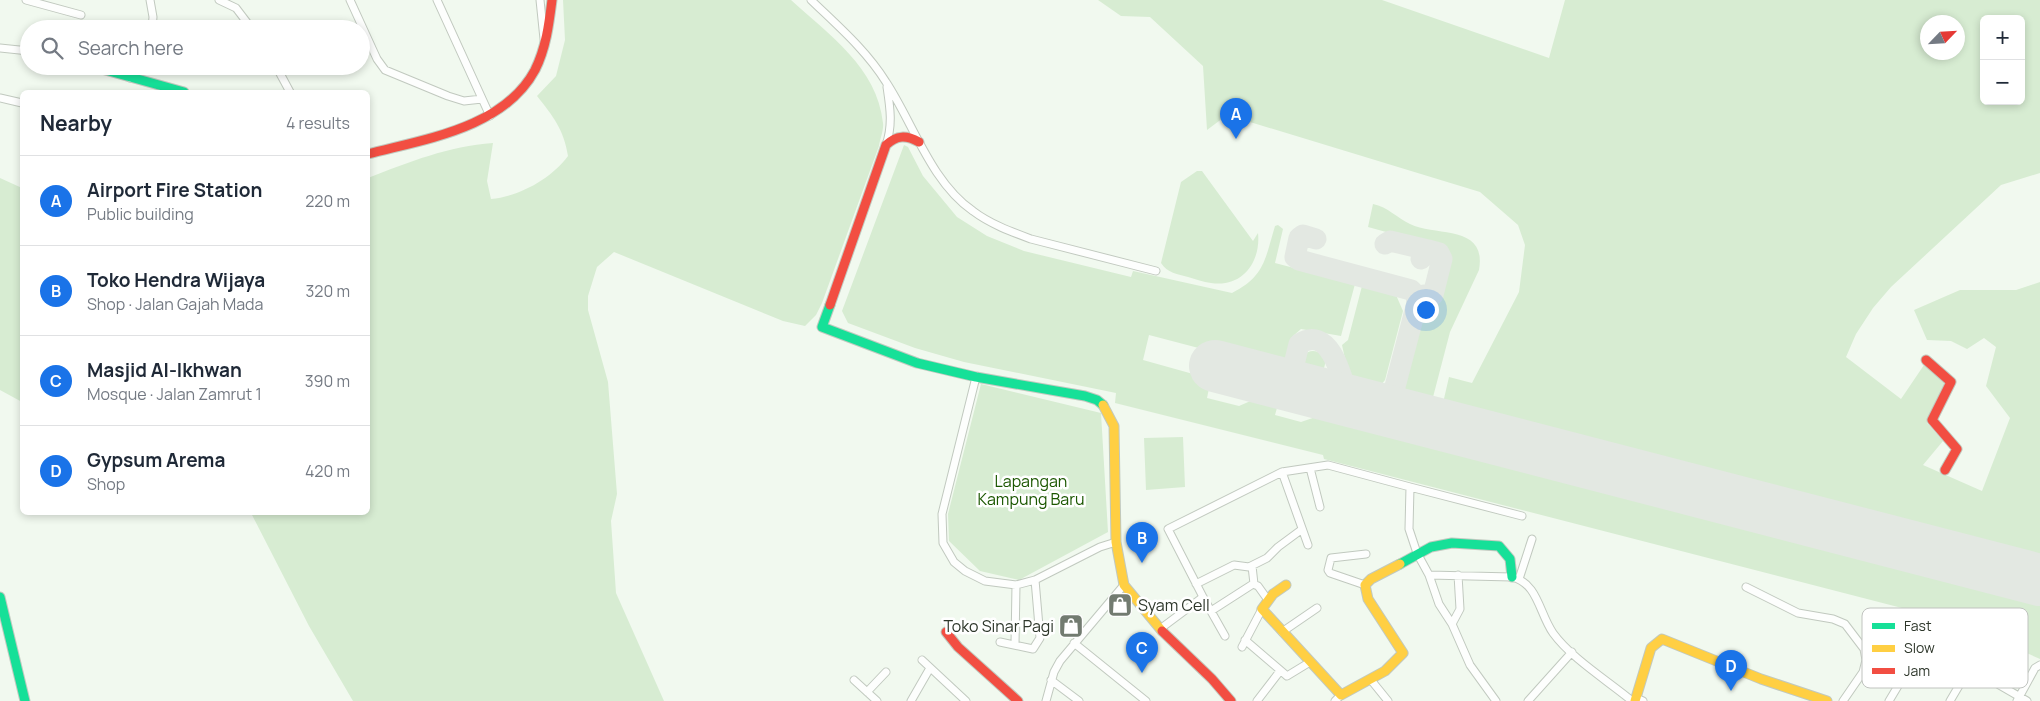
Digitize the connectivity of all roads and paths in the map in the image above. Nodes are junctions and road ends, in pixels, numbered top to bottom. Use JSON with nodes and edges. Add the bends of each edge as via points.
{"nodes":[{"id":1,"x":26,"y":0,"type":"edge"},
{"id":2,"x":150,"y":0,"type":"edge"},
{"id":3,"x":219,"y":0,"type":"edge"},
{"id":4,"x":350,"y":0,"type":"edge"},
{"id":5,"x":437,"y":0,"type":"edge"},
{"id":6,"x":540,"y":0,"type":"edge"},
{"id":7,"x":552,"y":0,"type":"edge"},
{"id":8,"x":811,"y":0,"type":"edge"},
{"id":9,"x":81,"y":15,"type":"dead end"},
{"id":10,"x":154,"y":20,"type":"edge"},
{"id":11,"x":245,"y":20,"type":"edge"},
{"id":12,"x":360,"y":20,"type":"edge"},
{"id":13,"x":370,"y":42,"type":"edge"},
{"id":14,"x":544,"y":42,"type":"junction"},
{"id":15,"x":0,"y":48,"type":"edge"},
{"id":16,"x":20,"y":50,"type":"edge"},
{"id":17,"x":120,"y":75,"type":"edge"},
{"id":18,"x":131,"y":75,"type":"edge"},
{"id":19,"x":281,"y":75,"type":"edge"},
{"id":20,"x":130,"y":78,"type":"junction"},
{"id":21,"x":886,"y":81,"type":"junction"},
{"id":22,"x":176,"y":90,"type":"edge"},
{"id":23,"x":289,"y":90,"type":"edge"},
{"id":24,"x":0,"y":98,"type":"edge"},
{"id":25,"x":482,"y":98,"type":"junction"},
{"id":26,"x":20,"y":103,"type":"edge"},
{"id":27,"x":490,"y":116,"type":"junction"},
{"id":28,"x":919,"y":142,"type":"junction"},
{"id":29,"x":886,"y":145,"type":"junction"},
{"id":30,"x":370,"y":153,"type":"edge"},
{"id":31,"x":1156,"y":271,"type":"dead end"},
{"id":32,"x":1926,"y":360,"type":"dead end"},
{"id":33,"x":976,"y":377,"type":"junction"},
{"id":34,"x":1310,"y":468,"type":"junction"},
{"id":35,"x":1945,"y":470,"type":"dead end"},
{"id":36,"x":1282,"y":472,"type":"junction"},
{"id":37,"x":1410,"y":487,"type":"junction"},
{"id":38,"x":1320,"y":506,"type":"dead end"},
{"id":39,"x":1522,"y":516,"type":"dead end"},
{"id":40,"x":1302,"y":530,"type":"junction"},
{"id":41,"x":1532,"y":539,"type":"dead end"},
{"id":42,"x":1116,"y":542,"type":"junction"},
{"id":43,"x":1308,"y":545,"type":"dead end"},
{"id":44,"x":1417,"y":553,"type":"junction"},
{"id":45,"x":1366,"y":554,"type":"dead end"},
{"id":46,"x":1252,"y":566,"type":"junction"},
{"id":47,"x":1429,"y":575,"type":"junction"},
{"id":48,"x":1458,"y":575,"type":"junction"},
{"id":49,"x":1516,"y":578,"type":"junction"},
{"id":50,"x":1035,"y":580,"type":"junction"},
{"id":51,"x":1196,"y":584,"type":"junction"},
{"id":52,"x":1254,"y":584,"type":"junction"},
{"id":53,"x":1016,"y":585,"type":"junction"},
{"id":54,"x":1124,"y":585,"type":"junction"},
{"id":55,"x":1286,"y":585,"type":"dead end"},
{"id":56,"x":1365,"y":585,"type":"junction"},
{"id":57,"x":1746,"y":586,"type":"dead end"},
{"id":58,"x":0,"y":597,"type":"edge"},
{"id":59,"x":1203,"y":597,"type":"junction"},
{"id":60,"x":1268,"y":600,"type":"junction"},
{"id":61,"x":1317,"y":608,"type":"dead end"},
{"id":62,"x":1262,"y":609,"type":"junction"},
{"id":63,"x":1210,"y":611,"type":"junction"},
{"id":64,"x":1452,"y":624,"type":"junction"},
{"id":65,"x":1160,"y":628,"type":"junction"},
{"id":66,"x":946,"y":632,"type":"dead end"},
{"id":67,"x":1282,"y":632,"type":"junction"},
{"id":68,"x":1225,"y":636,"type":"dead end"},
{"id":69,"x":1000,"y":642,"type":"dead end"},
{"id":70,"x":1074,"y":643,"type":"junction"},
{"id":71,"x":1015,"y":644,"type":"junction"},
{"id":72,"x":1862,"y":646,"type":"edge"},
{"id":73,"x":1572,"y":652,"type":"junction"},
{"id":74,"x":922,"y":660,"type":"dead end"},
{"id":75,"x":1310,"y":662,"type":"junction"},
{"id":76,"x":2040,"y":665,"type":"edge"},
{"id":77,"x":930,"y":668,"type":"junction"},
{"id":78,"x":1280,"y":671,"type":"junction"},
{"id":79,"x":886,"y":672,"type":"dead end"},
{"id":80,"x":1862,"y":673,"type":"edge"},
{"id":81,"x":854,"y":680,"type":"dead end"},
{"id":82,"x":1051,"y":680,"type":"junction"},
{"id":83,"x":1371,"y":680,"type":"junction"},
{"id":84,"x":2028,"y":681,"type":"edge"},
{"id":85,"x":1897,"y":688,"type":"edge"},
{"id":86,"x":1958,"y":688,"type":"edge"},
{"id":87,"x":2001,"y":688,"type":"edge"},
{"id":88,"x":2024,"y":688,"type":"edge"},
{"id":89,"x":867,"y":692,"type":"junction"},
{"id":90,"x":1338,"y":698,"type":"edge"},
{"id":91,"x":2018,"y":699,"type":"edge"},
{"id":92,"x":1637,"y":700,"type":"edge"},
{"id":93,"x":25,"y":701,"type":"edge"},
{"id":94,"x":877,"y":701,"type":"edge"},
{"id":95,"x":911,"y":701,"type":"edge"},
{"id":96,"x":966,"y":701,"type":"edge"},
{"id":97,"x":1018,"y":701,"type":"edge"},
{"id":98,"x":1046,"y":701,"type":"edge"},
{"id":99,"x":1079,"y":701,"type":"edge"},
{"id":100,"x":1146,"y":701,"type":"edge"},
{"id":101,"x":1231,"y":701,"type":"edge"},
{"id":102,"x":1257,"y":701,"type":"edge"},
{"id":103,"x":1388,"y":701,"type":"edge"},
{"id":104,"x":1496,"y":701,"type":"edge"},
{"id":105,"x":1528,"y":701,"type":"edge"},
{"id":106,"x":1827,"y":701,"type":"edge"},
{"id":107,"x":1843,"y":701,"type":"edge"},
{"id":108,"x":1889,"y":701,"type":"edge"},
{"id":109,"x":1950,"y":701,"type":"edge"},
{"id":110,"x":2027,"y":701,"type":"edge"}],
"edges":[{"from":1,"to":9,"type":"street"},
{"from":2,"to":10,"type":"street"},
{"from":3,"to":11,"type":"street","via":[[236,8]]},
{"from":4,"to":12,"type":"street"},
{"from":5,"to":25,"type":"street"},
{"from":6,"to":14,"type":"street"},
{"from":7,"to":14,"type":"street","via":[[551,20]]},
{"from":8,"to":21,"type":"street","via":[[869,56]]},
{"from":13,"to":25,"type":"street","via":[[385,70],[456,99]]},
{"from":14,"to":27,"type":"street","via":[[542,55],[527,83]]},
{"from":15,"to":16,"type":"street"},
{"from":17,"to":20,"type":"street"},
{"from":18,"to":20,"type":"street"},
{"from":19,"to":23,"type":"street"},
{"from":20,"to":22,"type":"street"},
{"from":21,"to":28,"type":"street"},
{"from":21,"to":29,"type":"street","via":[[890,116]]},
{"from":24,"to":26,"type":"street"},
{"from":25,"to":27,"type":"street"},
{"from":27,"to":30,"type":"street","via":[[464,128]]},
{"from":28,"to":29,"type":"street","via":[[900,135]]},
{"from":28,"to":31,"type":"street","via":[[930,163],[958,199],[989,221],[1031,239]]},
{"from":29,"to":33,"type":"street","via":[[822,327],[917,363]]},
{"from":32,"to":35,"type":"street","via":[[1951,382],[1932,420],[1956,447],[1957,451]]},
{"from":33,"to":42,"type":"street","via":[[1085,396],[1106,407],[1114,426]]},
{"from":33,"to":53,"type":"street","via":[[942,514],[943,543],[954,562],[965,571],[985,581]]},
{"from":34,"to":36,"type":"street"},
{"from":34,"to":37,"type":"street","via":[[1328,465]]},
{"from":34,"to":38,"type":"street"},
{"from":36,"to":40,"type":"street"},
{"from":36,"to":51,"type":"street","via":[[1168,528]]},
{"from":37,"to":39,"type":"street"},
{"from":37,"to":44,"type":"street","via":[[1409,529]]},
{"from":40,"to":43,"type":"street"},
{"from":40,"to":46,"type":"street"},
{"from":41,"to":49,"type":"street"},
{"from":42,"to":50,"type":"street"},
{"from":42,"to":54,"type":"street"},
{"from":44,"to":47,"type":"street"},
{"from":44,"to":49,"type":"street","via":[[1452,544],[1498,546],[1508,555]]},
{"from":44,"to":56,"type":"street"},
{"from":45,"to":56,"type":"street","via":[[1331,558],[1328,570]]},
{"from":46,"to":51,"type":"street","via":[[1234,565]]},
{"from":46,"to":52,"type":"street"},
{"from":47,"to":48,"type":"street"},
{"from":47,"to":64,"type":"street","via":[[1438,604]]},
{"from":48,"to":49,"type":"street"},
{"from":48,"to":64,"type":"street","via":[[1460,609]]},
{"from":49,"to":73,"type":"street","via":[[1528,584],[1552,632]]},
{"from":50,"to":53,"type":"street"},
{"from":50,"to":71,"type":"street","via":[[1040,641],[1033,649]]},
{"from":51,"to":59,"type":"street"},
{"from":52,"to":60,"type":"street"},
{"from":52,"to":63,"type":"street"},
{"from":53,"to":71,"type":"street"},
{"from":54,"to":65,"type":"street"},
{"from":54,"to":70,"type":"street"},
{"from":55,"to":60,"type":"street"},
{"from":56,"to":83,"type":"street","via":[[1368,599],[1403,653],[1400,659]]},
{"from":57,"to":72,"type":"street","via":[[1798,613],[1845,624]]},
{"from":58,"to":93,"type":"street"},
{"from":59,"to":63,"type":"street"},
{"from":59,"to":65,"type":"street"},
{"from":60,"to":62,"type":"street"},
{"from":61,"to":67,"type":"street"},
{"from":62,"to":67,"type":"street"},
{"from":62,"to":78,"type":"street","via":[[1244,644]]},
{"from":63,"to":68,"type":"street"},
{"from":64,"to":104,"type":"street","via":[[1474,673]]},
{"from":65,"to":101,"type":"street"},
{"from":66,"to":97,"type":"street","via":[[958,647]]},
{"from":67,"to":75,"type":"street"},
{"from":69,"to":71,"type":"street"},
{"from":70,"to":82,"type":"street"},
{"from":70,"to":100,"type":"street"},
{"from":73,"to":92,"type":"street"},
{"from":73,"to":105,"type":"street"},
{"from":74,"to":77,"type":"street"},
{"from":75,"to":78,"type":"street","via":[[1287,676]]},
{"from":75,"to":90,"type":"street"},
{"from":76,"to":84,"type":"street"},
{"from":77,"to":95,"type":"street"},
{"from":77,"to":96,"type":"street"},
{"from":78,"to":102,"type":"street"},
{"from":79,"to":89,"type":"street"},
{"from":80,"to":107,"type":"street"},
{"from":81,"to":89,"type":"street"},
{"from":82,"to":98,"type":"street"},
{"from":82,"to":99,"type":"street"},
{"from":83,"to":90,"type":"street"},
{"from":83,"to":103,"type":"street"},
{"from":85,"to":108,"type":"street"},
{"from":86,"to":109,"type":"street"},
{"from":87,"to":91,"type":"street"},
{"from":88,"to":91,"type":"street"},
{"from":89,"to":94,"type":"street"},
{"from":91,"to":110,"type":"street"},
{"from":92,"to":106,"type":"street","via":[[1654,645],[1668,639],[1755,677]]}]}
